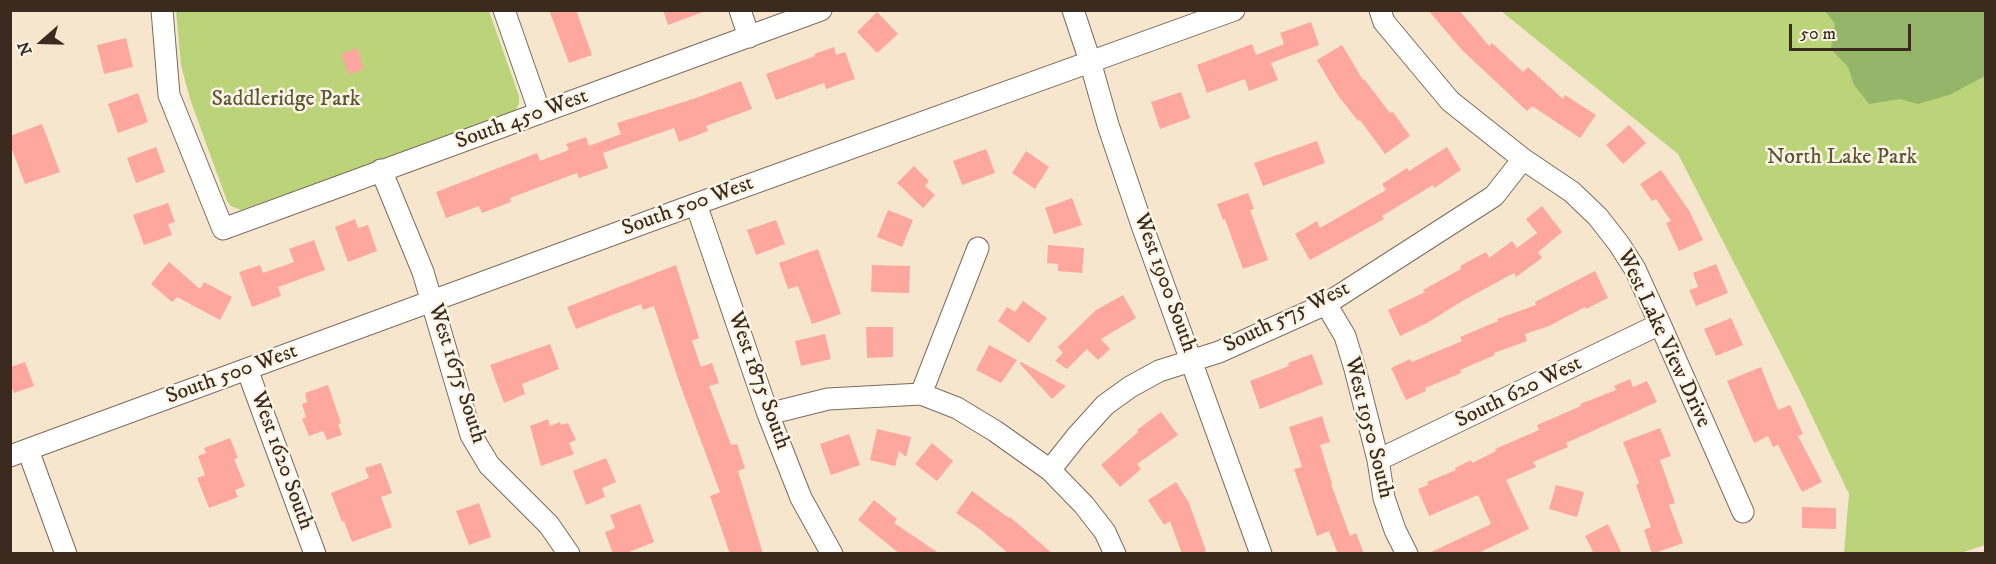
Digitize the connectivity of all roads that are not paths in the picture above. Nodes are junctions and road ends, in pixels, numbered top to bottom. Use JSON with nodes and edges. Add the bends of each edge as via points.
{"nodes":[{"id":1,"x":162,"y":10,"type":"edge"},
{"id":2,"x":504,"y":10,"type":"edge"},
{"id":3,"x":740,"y":10,"type":"edge"},
{"id":4,"x":821,"y":10,"type":"edge"},
{"id":5,"x":1073,"y":10,"type":"edge"},
{"id":6,"x":1234,"y":10,"type":"edge"},
{"id":7,"x":1380,"y":10,"type":"edge"},
{"id":8,"x":749,"y":37,"type":"junction"},
{"id":9,"x":1090,"y":61,"type":"junction"},
{"id":10,"x":540,"y":113,"type":"junction"},
{"id":11,"x":1523,"y":159,"type":"junction"},
{"id":12,"x":381,"y":170,"type":"junction"},
{"id":13,"x":696,"y":204,"type":"junction"},
{"id":14,"x":978,"y":248,"type":"dead end"},
{"id":15,"x":432,"y":301,"type":"junction"},
{"id":16,"x":1326,"y":304,"type":"junction"},
{"id":17,"x":1660,"y":324,"type":"junction"},
{"id":18,"x":1192,"y":362,"type":"junction"},
{"id":19,"x":247,"y":369,"type":"junction"},
{"id":20,"x":921,"y":394,"type":"junction"},
{"id":21,"x":768,"y":414,"type":"junction"},
{"id":22,"x":19,"y":453,"type":"edge"},
{"id":23,"x":1378,"y":460,"type":"junction"},
{"id":24,"x":1050,"y":470,"type":"junction"},
{"id":25,"x":1743,"y":512,"type":"dead end"},
{"id":26,"x":66,"y":554,"type":"edge"},
{"id":27,"x":315,"y":554,"type":"edge"},
{"id":28,"x":569,"y":554,"type":"edge"},
{"id":29,"x":832,"y":554,"type":"edge"},
{"id":30,"x":1115,"y":554,"type":"edge"},
{"id":31,"x":1261,"y":554,"type":"edge"},
{"id":32,"x":1407,"y":554,"type":"edge"}],
"edges":[{"from":1,"to":12,"type":"street","name":"South 450 West","via":[[169,95],[223,229]]},
{"from":2,"to":10,"type":"street"},
{"from":3,"to":8,"type":"street"},
{"from":4,"to":8,"type":"street","name":"South 450 West"},
{"from":5,"to":9,"type":"street","name":"West 1900 South"},
{"from":6,"to":9,"type":"street","name":"South 500 West"},
{"from":7,"to":11,"type":"street","name":"West Lake View Drive","via":[[1384,22],[1450,101]]},
{"from":8,"to":10,"type":"street","name":"South 450 West"},
{"from":9,"to":13,"type":"street","name":"South 500 West"},
{"from":9,"to":18,"type":"street","name":"West 1900 South","via":[[1108,125]]},
{"from":10,"to":12,"type":"street","name":"South 450 West"},
{"from":11,"to":16,"type":"street","name":"South 575 West","via":[[1494,196]]},
{"from":11,"to":17,"type":"street","name":"West Lake View Drive","via":[[1572,192],[1598,217],[1635,269]]},
{"from":12,"to":15,"type":"street","name":"West 1675 South"},
{"from":13,"to":15,"type":"street","name":"South 500 West"},
{"from":13,"to":21,"type":"street","name":"West 1875 South"},
{"from":14,"to":20,"type":"street"},
{"from":15,"to":19,"type":"street","name":"South 500 West"},
{"from":15,"to":28,"type":"street","name":"West 1675 South","via":[[471,435],[489,465],[549,525]]},
{"from":16,"to":18,"type":"street","name":"South 575 West"},
{"from":16,"to":23,"type":"street","name":"West 1950 South","via":[[1345,336]]},
{"from":17,"to":23,"type":"street","name":"South 620 West"},
{"from":17,"to":25,"type":"street","name":"West Lake View Drive"},
{"from":18,"to":24,"type":"street","name":"South 575 West","via":[[1160,371],[1105,405]]},
{"from":18,"to":31,"type":"street","name":"West 1900 South"},
{"from":19,"to":22,"type":"street","name":"South 500 West"},
{"from":19,"to":27,"type":"street","name":"West 1620 South"},
{"from":20,"to":21,"type":"street","via":[[828,399]]},
{"from":20,"to":24,"type":"street","via":[[957,408]]},
{"from":21,"to":29,"type":"street","name":"West 1875 South","via":[[801,498]]},
{"from":22,"to":26,"type":"street"},
{"from":23,"to":32,"type":"street","name":"West 1950 South","via":[[1384,498]]},
{"from":24,"to":30,"type":"street","via":[[1105,532]]}]}
